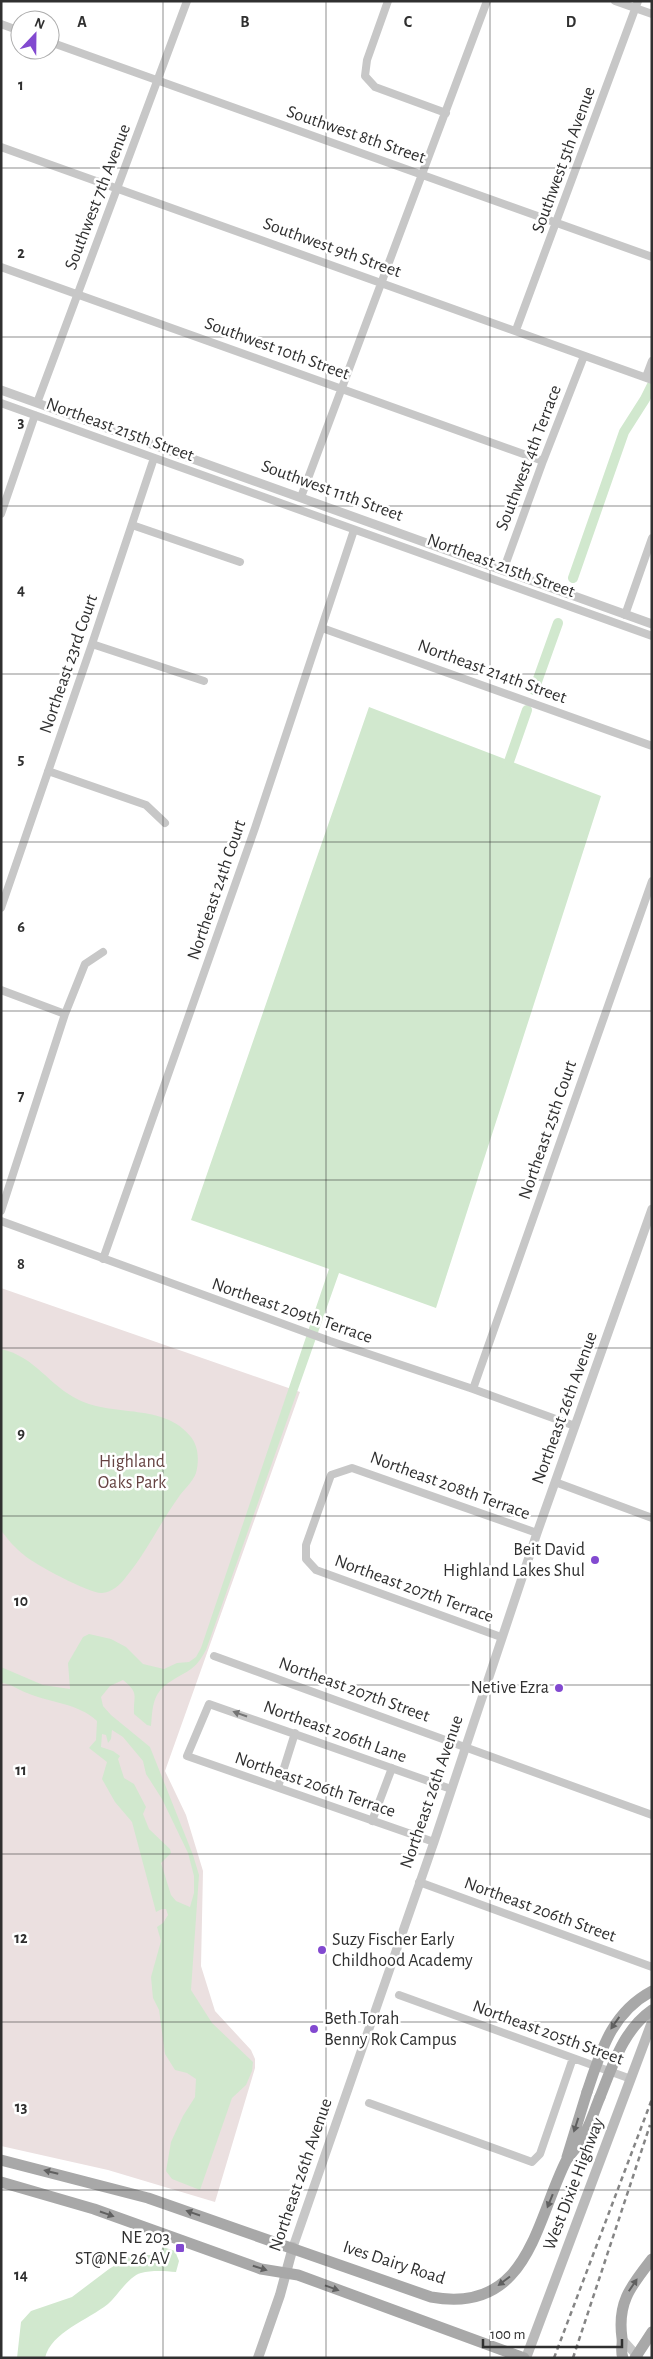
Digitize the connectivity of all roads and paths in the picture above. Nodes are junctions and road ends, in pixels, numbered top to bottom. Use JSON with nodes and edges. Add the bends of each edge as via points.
{"nodes":[{"id":1,"x":187,"y":1,"type":"edge"},
{"id":2,"x":388,"y":1,"type":"edge"},
{"id":3,"x":487,"y":1,"type":"edge"},
{"id":4,"x":616,"y":1,"type":"edge"},
{"id":5,"x":637,"y":5,"type":"edge"},
{"id":6,"x":652,"y":14,"type":"edge"},
{"id":7,"x":60,"y":46,"type":"edge"},
{"id":8,"x":158,"y":81,"type":"junction"},
{"id":9,"x":446,"y":113,"type":"junction"},
{"id":10,"x":1,"y":146,"type":"edge"},
{"id":11,"x":423,"y":174,"type":"junction"},
{"id":12,"x":118,"y":188,"type":"junction"},
{"id":13,"x":556,"y":224,"type":"junction"},
{"id":14,"x":652,"y":257,"type":"edge"},
{"id":15,"x":1,"y":267,"type":"edge"},
{"id":16,"x":382,"y":282,"type":"junction"},
{"id":17,"x":77,"y":293,"type":"junction"},
{"id":18,"x":516,"y":330,"type":"junction"},
{"id":19,"x":584,"y":356,"type":"junction"},
{"id":20,"x":652,"y":361,"type":"edge"},
{"id":21,"x":649,"y":378,"type":"edge"},
{"id":22,"x":342,"y":389,"type":"junction"},
{"id":23,"x":1,"y":390,"type":"edge"},
{"id":24,"x":37,"y":403,"type":"junction"},
{"id":25,"x":1,"y":404,"type":"edge"},
{"id":26,"x":35,"y":415,"type":"junction"},
{"id":27,"x":154,"y":458,"type":"junction"},
{"id":28,"x":543,"y":461,"type":"junction"},
{"id":29,"x":301,"y":497,"type":"junction"},
{"id":30,"x":1,"y":514,"type":"edge"},
{"id":31,"x":132,"y":525,"type":"junction"},
{"id":32,"x":354,"y":530,"type":"junction"},
{"id":33,"x":652,"y":538,"type":"edge"},
{"id":34,"x":240,"y":562,"type":"dead end"},
{"id":35,"x":503,"y":571,"type":"junction"},
{"id":36,"x":625,"y":615,"type":"junction"},
{"id":37,"x":652,"y":624,"type":"edge"},
{"id":38,"x":322,"y":628,"type":"junction"},
{"id":39,"x":652,"y":636,"type":"edge"},
{"id":40,"x":92,"y":644,"type":"junction"},
{"id":41,"x":204,"y":681,"type":"dead end"},
{"id":42,"x":652,"y":746,"type":"edge"},
{"id":43,"x":48,"y":771,"type":"junction"},
{"id":44,"x":165,"y":823,"type":"dead end"},
{"id":45,"x":652,"y":881,"type":"edge"},
{"id":46,"x":1,"y":908,"type":"edge"},
{"id":47,"x":102,"y":952,"type":"dead end"},
{"id":48,"x":1,"y":990,"type":"edge"},
{"id":49,"x":65,"y":1014,"type":"junction"},
{"id":50,"x":652,"y":1209,"type":"edge"},
{"id":51,"x":1,"y":1211,"type":"edge"},
{"id":52,"x":1,"y":1221,"type":"edge"},
{"id":53,"x":103,"y":1259,"type":"junction"},
{"id":54,"x":473,"y":1389,"type":"junction"},
{"id":55,"x":575,"y":1426,"type":"junction"},
{"id":56,"x":555,"y":1482,"type":"junction"},
{"id":57,"x":652,"y":1518,"type":"edge"},
{"id":58,"x":537,"y":1534,"type":"junction"},
{"id":59,"x":316,"y":1570,"type":"joint"},
{"id":60,"x":502,"y":1637,"type":"junction"},
{"id":61,"x":214,"y":1656,"type":"dead end"},
{"id":62,"x":295,"y":1733,"type":"junction"},
{"id":63,"x":465,"y":1746,"type":"junction"},
{"id":64,"x":187,"y":1756,"type":"joint"},
{"id":65,"x":392,"y":1768,"type":"junction"},
{"id":66,"x":278,"y":1787,"type":"junction"},
{"id":67,"x":451,"y":1789,"type":"junction"},
{"id":68,"x":652,"y":1815,"type":"edge"},
{"id":69,"x":372,"y":1821,"type":"junction"},
{"id":70,"x":434,"y":1842,"type":"junction"},
{"id":71,"x":419,"y":1882,"type":"junction"},
{"id":72,"x":652,"y":1967,"type":"edge"},
{"id":73,"x":652,"y":1991,"type":"edge"},
{"id":74,"x":399,"y":1995,"type":"dead end"},
{"id":75,"x":652,"y":2010,"type":"edge"},
{"id":76,"x":652,"y":2022,"type":"edge"},
{"id":77,"x":573,"y":2058,"type":"junction"},
{"id":78,"x":631,"y":2079,"type":"junction"},
{"id":79,"x":369,"y":2103,"type":"dead end"},
{"id":80,"x":567,"y":2159,"type":"junction"},
{"id":81,"x":1,"y":2160,"type":"edge"},
{"id":82,"x":1,"y":2182,"type":"edge"},
{"id":83,"x":293,"y":2248,"type":"junction"},
{"id":84,"x":652,"y":2259,"type":"edge"},
{"id":85,"x":285,"y":2273,"type":"junction"},
{"id":86,"x":652,"y":2332,"type":"edge"},
{"id":87,"x":622,"y":2339,"type":"junction"},
{"id":88,"x":258,"y":2358,"type":"edge"},
{"id":89,"x":525,"y":2358,"type":"edge"},
{"id":90,"x":623,"y":2358,"type":"edge"},
{"id":91,"x":635,"y":2358,"type":"edge"},
{"id":92,"x":639,"y":2358,"type":"edge"}],
"edges":[{"from":1,"to":8,"type":"street","name":"Southwest 7th Avenue"},
{"from":2,"to":9,"type":"street","via":[[367,60],[365,76],[375,87]]},
{"from":3,"to":9,"type":"street"},
{"from":4,"to":5,"type":"street"},
{"from":5,"to":6,"type":"street"},
{"from":5,"to":13,"type":"street","name":"Southwest 5th Avenue"},
{"from":7,"to":8,"type":"street","name":"Southwest 8th Street"},
{"from":8,"to":11,"type":"street","name":"Southwest 8th Street"},
{"from":8,"to":12,"type":"street","name":"Southwest 7th Avenue"},
{"from":9,"to":11,"type":"street"},
{"from":10,"to":12,"type":"street","name":"Southwest 9th Street"},
{"from":11,"to":13,"type":"street","name":"Southwest 8th Street"},
{"from":11,"to":16,"type":"street"},
{"from":12,"to":16,"type":"street","name":"Southwest 9th Street"},
{"from":12,"to":17,"type":"street","name":"Southwest 7th Avenue"},
{"from":13,"to":14,"type":"street","name":"Southwest 8th Street"},
{"from":13,"to":18,"type":"street","name":"Southwest 5th Avenue"},
{"from":15,"to":17,"type":"street","name":"Southwest 10th Street"},
{"from":16,"to":18,"type":"street","name":"Southwest 9th Street"},
{"from":16,"to":22,"type":"street"},
{"from":17,"to":22,"type":"street","name":"Southwest 10th Street"},
{"from":17,"to":24,"type":"street","name":"Southwest 7th Avenue"},
{"from":18,"to":19,"type":"street","name":"Southwest 9th Street"},
{"from":19,"to":21,"type":"street","name":"Southwest 9th Street"},
{"from":19,"to":28,"type":"street","name":"Southwest 4th Terrace"},
{"from":20,"to":21,"type":"street"},
{"from":22,"to":28,"type":"street","name":"Southwest 10th Street"},
{"from":22,"to":29,"type":"street"},
{"from":23,"to":24,"type":"street","name":"Southwest 11th Street"},
{"from":24,"to":29,"type":"street","name":"Southwest 11th Street"},
{"from":25,"to":26,"type":"street","name":"Northeast 215th Street"},
{"from":26,"to":27,"type":"street","name":"Northeast 215th Street"},
{"from":26,"to":30,"type":"street"},
{"from":27,"to":31,"type":"street","name":"Northeast 23rd Court"},
{"from":27,"to":32,"type":"street","name":"Northeast 215th Street"},
{"from":28,"to":35,"type":"street","name":"Southwest 4th Terrace"},
{"from":29,"to":35,"type":"street","name":"Southwest 11th Street"},
{"from":31,"to":34,"type":"street"},
{"from":31,"to":40,"type":"street","name":"Northeast 23rd Court"},
{"from":32,"to":38,"type":"street","name":"Northeast 24th Court"},
{"from":32,"to":39,"type":"street","name":"Northeast 215th Street"},
{"from":33,"to":36,"type":"street"},
{"from":35,"to":36,"type":"street","name":"Southwest 11th Street"},
{"from":36,"to":37,"type":"street","name":"Southwest 11th Street"},
{"from":38,"to":42,"type":"street","name":"Northeast 214th Street"},
{"from":38,"to":53,"type":"street","name":"Northeast 24th Court"},
{"from":40,"to":41,"type":"street"},
{"from":40,"to":43,"type":"street","name":"Northeast 23rd Court"},
{"from":43,"to":44,"type":"street","via":[[146,805]]},
{"from":43,"to":46,"type":"street","name":"Northeast 23rd Court"},
{"from":45,"to":54,"type":"street","name":"Northeast 25th Court"},
{"from":47,"to":49,"type":"street","via":[[85,964]]},
{"from":48,"to":49,"type":"street"},
{"from":49,"to":51,"type":"street"},
{"from":50,"to":55,"type":"street","name":"Northeast 26th Avenue"},
{"from":52,"to":53,"type":"street","name":"Northeast 209th Terrace"},
{"from":53,"to":54,"type":"street","name":"Northeast 209th Terrace","via":[[306,1333]]},
{"from":54,"to":55,"type":"street","name":"Northeast 209th Terrace"},
{"from":55,"to":56,"type":"street","name":"Northeast 26th Avenue"},
{"from":56,"to":57,"type":"street"},
{"from":56,"to":58,"type":"street","name":"Northeast 26th Avenue"},
{"from":58,"to":59,"type":"street","name":"Northeast 208th Terrace","via":[[352,1468],[345,1469],[331,1476],[306,1545],[306,1559]]},
{"from":58,"to":60,"type":"street","name":"Northeast 26th Avenue"},
{"from":59,"to":60,"type":"street","name":"Northeast 207th Terrace"},
{"from":60,"to":63,"type":"street","name":"Northeast 26th Avenue"},
{"from":61,"to":63,"type":"street","name":"Northeast 207th Street"},
{"from":62,"to":64,"type":"street","name":"Northeast 206th Lane","one_way":true,"via":[[209,1704]]},
{"from":62,"to":65,"type":"street","name":"Northeast 206th Lane"},
{"from":62,"to":66,"type":"street"},
{"from":63,"to":67,"type":"street","name":"Northeast 26th Avenue"},
{"from":63,"to":68,"type":"street","name":"Northeast 207th Street"},
{"from":64,"to":66,"type":"street","name":"Northeast 206th Terrace"},
{"from":65,"to":67,"type":"street","name":"Northeast 206th Lane"},
{"from":65,"to":69,"type":"street"},
{"from":66,"to":69,"type":"street","name":"Northeast 206th Terrace"},
{"from":67,"to":70,"type":"street","name":"Northeast 26th Avenue"},
{"from":69,"to":70,"type":"street","name":"Northeast 206th Terrace"},
{"from":70,"to":71,"type":"street","name":"Northeast 26th Avenue"},
{"from":71,"to":72,"type":"street","name":"Northeast 206th Street"},
{"from":71,"to":83,"type":"street","name":"Northeast 26th Avenue"},
{"from":73,"to":80,"type":"main road","one_way":true,"bridge":true,"via":[[629,2006],[611,2029],[571,2139]]},
{"from":74,"to":77,"type":"street","name":"Northeast 205th Street"},
{"from":75,"to":80,"type":"main road","name":"Ives Dairy Road","bridge":true,"via":[[626,2036],[581,2142]]},
{"from":76,"to":78,"type":"main road","name":"West Dixie Highway"},
{"from":77,"to":78,"type":"street","name":"Northeast 205th Street"},
{"from":77,"to":79,"type":"street","via":[[540,2154],[534,2161],[522,2160]]},
{"from":78,"to":89,"type":"main road","name":"West Dixie Highway"},
{"from":80,"to":83,"type":"main road","name":"Ives Dairy Road","one_way":true,"via":[[526,2258],[502,2283],[479,2295],[454,2299],[431,2297]]},
{"from":83,"to":81,"type":"main road","name":"Ives Dairy Road","one_way":true,"via":[[148,2198]]},
{"from":82,"to":85,"type":"main road","one_way":true,"via":[[94,2209],[261,2269]]},
{"from":83,"to":85,"type":"main road","name":"Northeast 26th Avenue"},
{"from":87,"to":84,"type":"main road","one_way":true,"via":[[622,2306]]},
{"from":85,"to":88,"type":"main road","name":"Northeast 26th Avenue"},
{"from":85,"to":89,"type":"main road","one_way":true},
{"from":86,"to":91,"type":"main road","bridge":true},
{"from":87,"to":90,"type":"main road"},
{"from":87,"to":92,"type":"street"}]}
